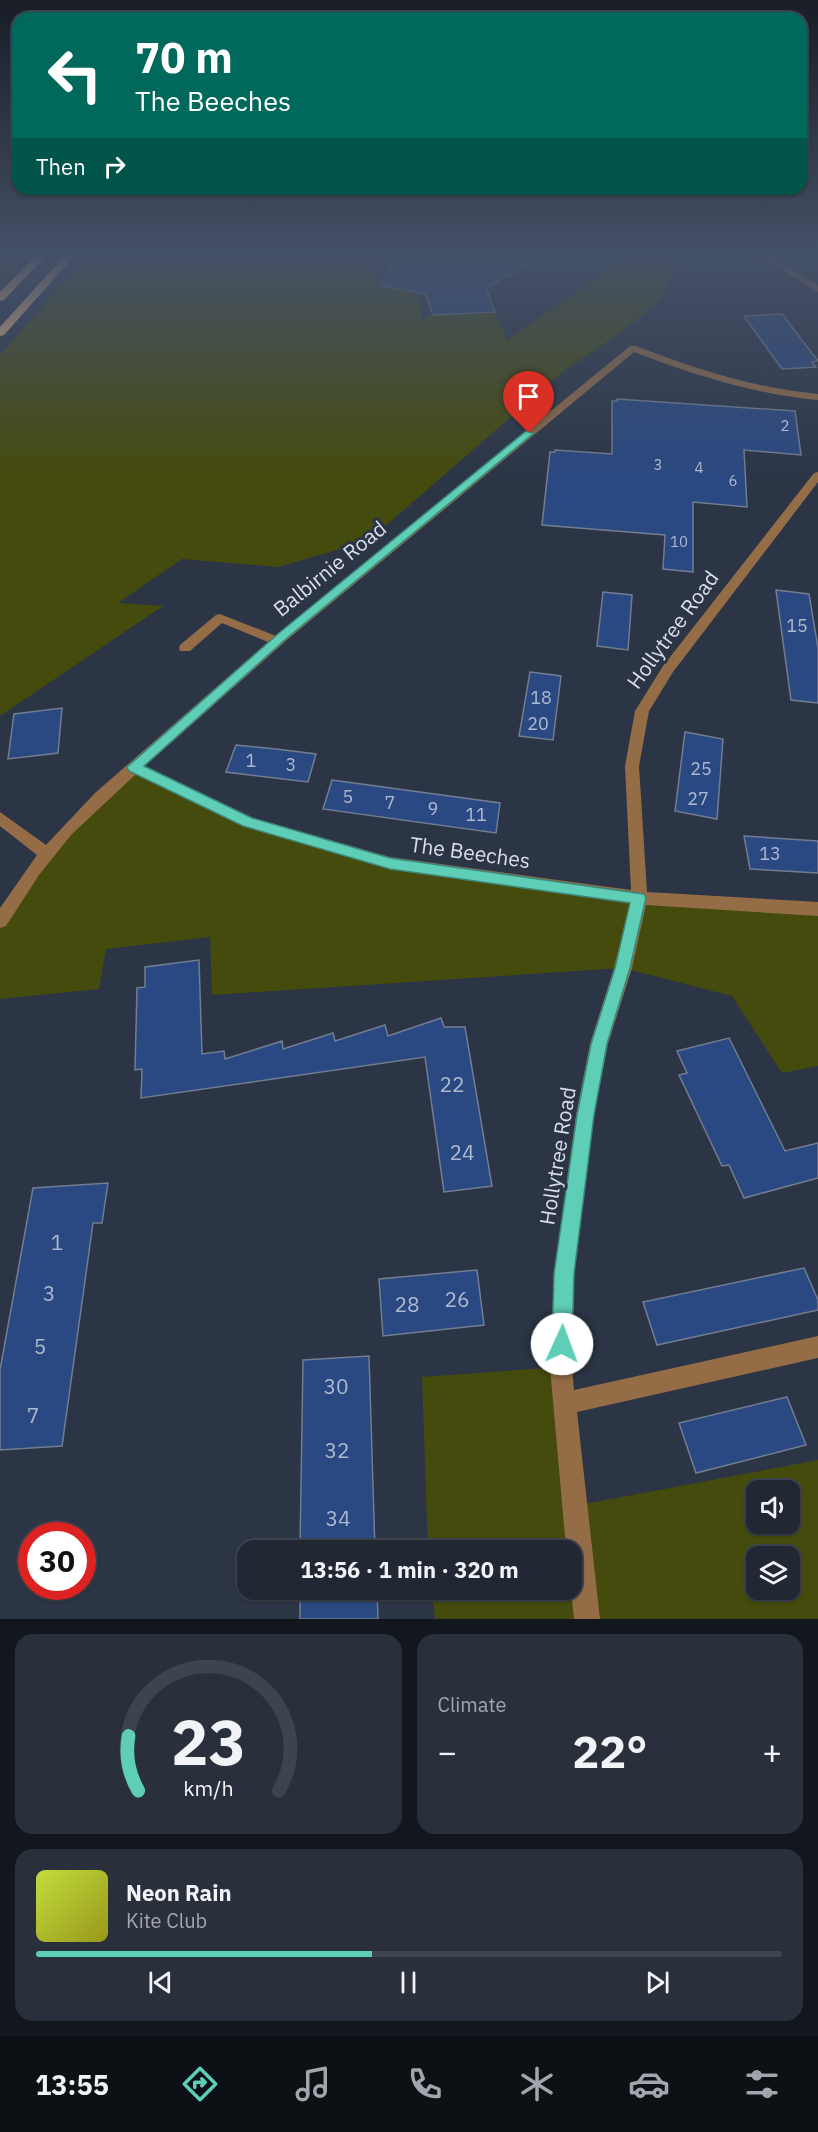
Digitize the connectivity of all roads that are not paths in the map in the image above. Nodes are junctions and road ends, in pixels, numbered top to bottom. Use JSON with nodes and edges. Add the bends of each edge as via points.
{"nodes":[{"id":1,"x":817,"y":400,"type":"edge"},
{"id":2,"x":818,"y":475,"type":"edge"},
{"id":3,"x":277,"y":641,"type":"junction"},
{"id":4,"x":185,"y":648,"type":"dead end"},
{"id":5,"x":134,"y":767,"type":"junction"},
{"id":6,"x":0,"y":818,"type":"edge"},
{"id":7,"x":46,"y":854,"type":"junction"},
{"id":8,"x":639,"y":898,"type":"junction"},
{"id":9,"x":818,"y":909,"type":"edge"},
{"id":10,"x":0,"y":921,"type":"edge"},
{"id":11,"x":818,"y":1347,"type":"edge"},
{"id":12,"x":565,"y":1403,"type":"junction"},
{"id":13,"x":587,"y":1619,"type":"edge"}],
"edges":[{"from":1,"to":3,"type":"street","name":"Balbirnie Road","via":[[727,380],[633,348]]},
{"from":2,"to":8,"type":"street","name":"Hollytree Road","via":[[668,669],[642,711],[632,766]]},
{"from":3,"to":4,"type":"street","via":[[220,618]]},
{"from":3,"to":5,"type":"street","name":"Balbirnie Road"},
{"from":5,"to":7,"type":"street","name":"Balbirnie Road"},
{"from":5,"to":8,"type":"street","name":"The Beeches","via":[[248,822],[390,863]]},
{"from":6,"to":7,"type":"street"},
{"from":7,"to":10,"type":"street","name":"Balbirnie Road"},
{"from":8,"to":9,"type":"street","name":"The Beeches"},
{"from":8,"to":12,"type":"street","name":"Hollytree Road","via":[[623,968],[599,1044],[585,1115],[564,1274],[561,1367]]},
{"from":11,"to":12,"type":"street"},
{"from":12,"to":13,"type":"street","name":"Hollytree Road"}]}
